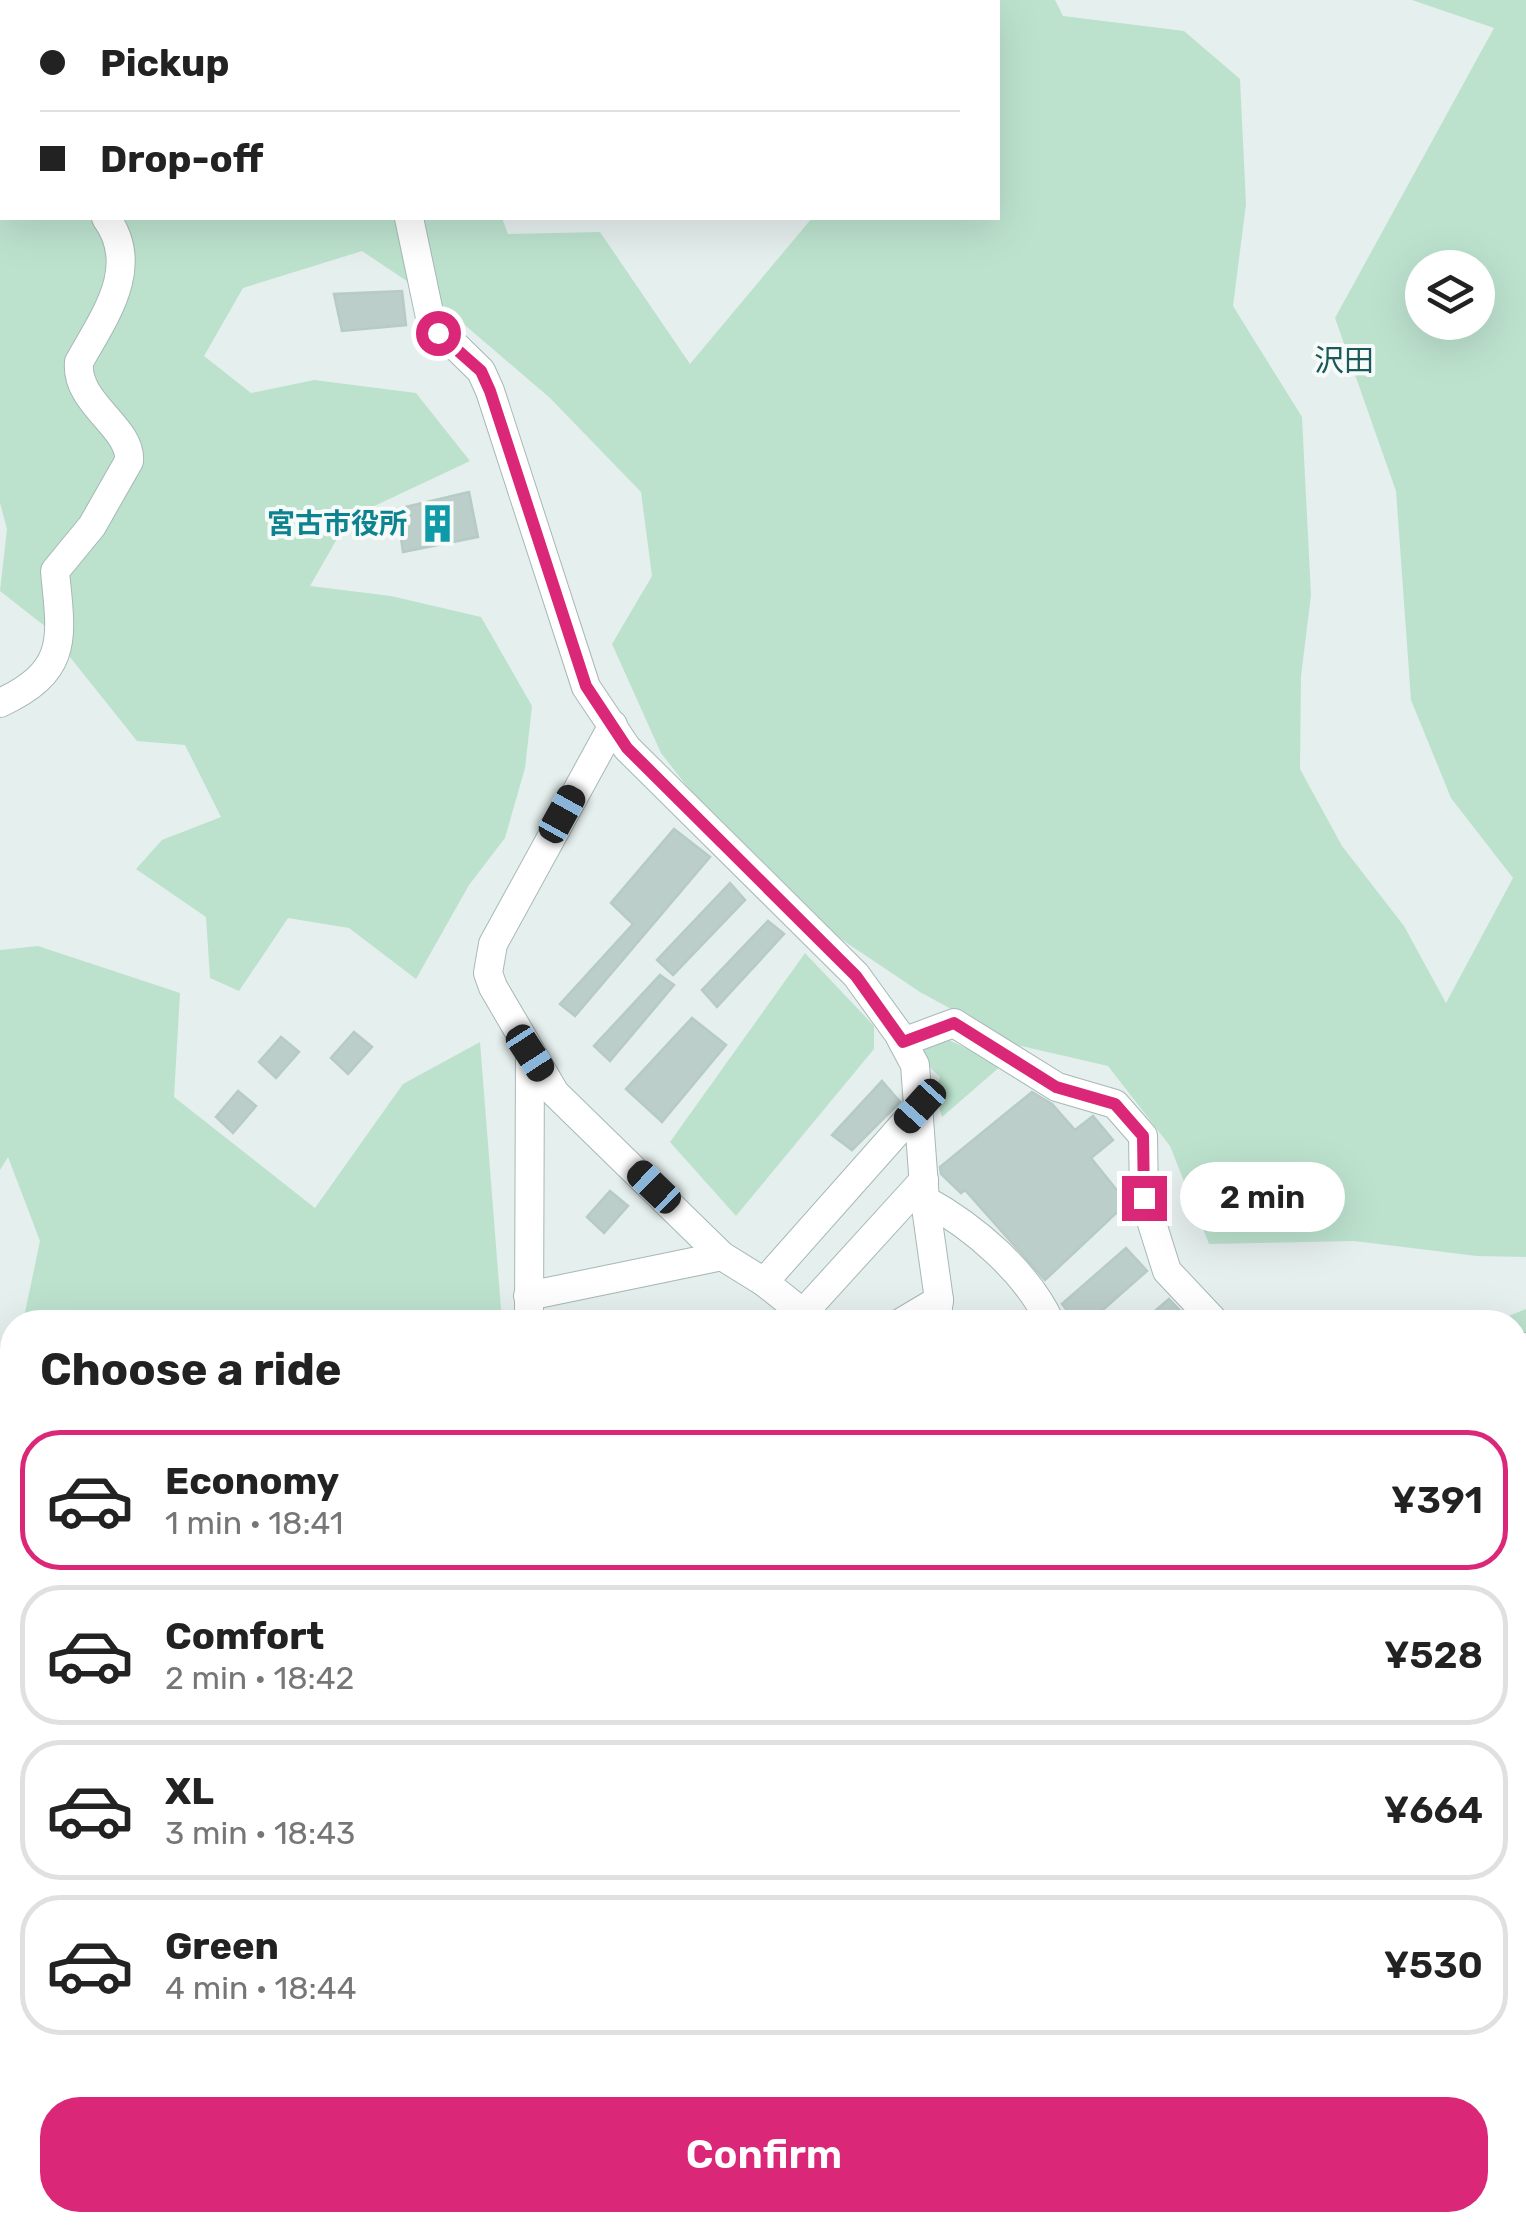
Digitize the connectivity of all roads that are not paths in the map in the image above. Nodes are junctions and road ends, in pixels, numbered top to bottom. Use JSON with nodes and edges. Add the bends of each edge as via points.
{"nodes":[{"id":1,"x":108,"y":220,"type":"edge"},
{"id":2,"x":409,"y":220,"type":"edge"},
{"id":3,"x":0,"y":703,"type":"edge"},
{"id":4,"x":613,"y":725,"type":"junction"},
{"id":5,"x":903,"y":1042,"type":"junction"},
{"id":6,"x":530,"y":1053,"type":"junction"},
{"id":7,"x":920,"y":1106,"type":"junction"},
{"id":8,"x":924,"y":1190,"type":"junction"},
{"id":9,"x":677,"y":1209,"type":"junction"},
{"id":10,"x":722,"y":1256,"type":"junction"},
{"id":11,"x":684,"y":1266,"type":"junction"},
{"id":12,"x":764,"y":1282,"type":"junction"},
{"id":13,"x":528,"y":1309,"type":"edge"},
{"id":14,"x":795,"y":1310,"type":"edge"},
{"id":15,"x":812,"y":1310,"type":"edge"},
{"id":16,"x":938,"y":1310,"type":"edge"},
{"id":17,"x":1041,"y":1310,"type":"edge"},
{"id":18,"x":1204,"y":1310,"type":"edge"}],
"edges":[{"from":1,"to":3,"type":"street","via":[[117,232],[122,264],[118,291],[78,374],[126,445],[129,461],[92,526],[55,571],[62,619],[58,652],[48,670]]},
{"from":2,"to":4,"type":"street","via":[[431,322],[481,371],[586,686]]},
{"from":4,"to":5,"type":"street","via":[[627,748],[856,976]]},
{"from":4,"to":6,"type":"street","via":[[493,944],[493,988]]},
{"from":5,"to":7,"type":"street","via":[[915,1065]]},
{"from":5,"to":18,"type":"street","via":[[954,1023],[1056,1087],[1115,1104],[1143,1136],[1144,1198],[1167,1272]]},
{"from":6,"to":9,"type":"street","via":[[556,1093]]},
{"from":6,"to":13,"type":"street"},
{"from":7,"to":8,"type":"street"},
{"from":7,"to":12,"type":"street"},
{"from":8,"to":15,"type":"street"},
{"from":8,"to":16,"type":"street"},
{"from":8,"to":17,"type":"street","via":[[1006,1262]]},
{"from":9,"to":10,"type":"street"},
{"from":9,"to":11,"type":"street"},
{"from":10,"to":11,"type":"street"},
{"from":10,"to":12,"type":"street"},
{"from":11,"to":13,"type":"street"},
{"from":12,"to":14,"type":"street"}]}
